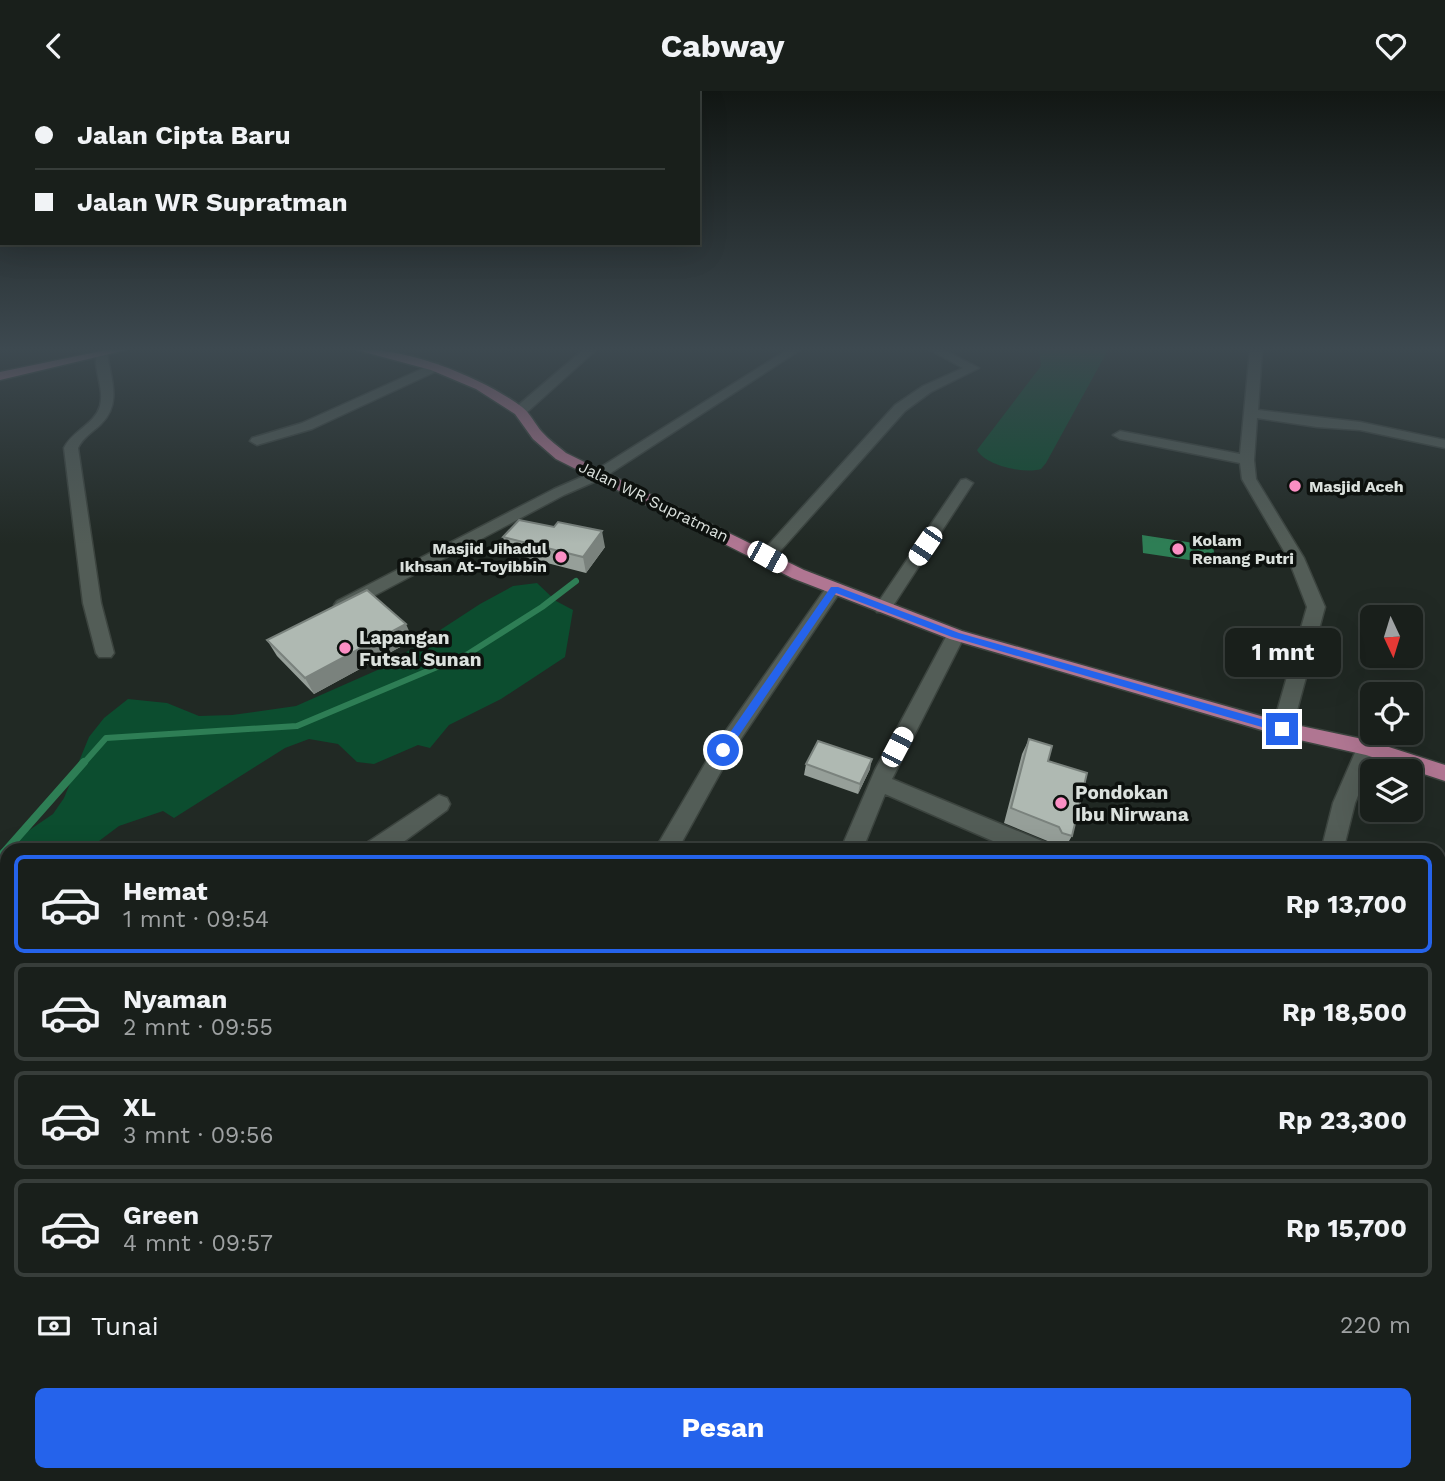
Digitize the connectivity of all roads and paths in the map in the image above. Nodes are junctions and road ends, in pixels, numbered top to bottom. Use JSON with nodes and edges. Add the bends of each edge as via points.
{"nodes":[{"id":1,"x":102,"y":415,"type":"edge"},
{"id":2,"x":331,"y":415,"type":"edge"},
{"id":3,"x":523,"y":415,"type":"edge"},
{"id":4,"x":692,"y":415,"type":"edge"},
{"id":5,"x":894,"y":415,"type":"edge"},
{"id":6,"x":1252,"y":415,"type":"edge"},
{"id":7,"x":1264,"y":415,"type":"edge"},
{"id":8,"x":1120,"y":435,"type":"dead end"},
{"id":9,"x":257,"y":442,"type":"dead end"},
{"id":10,"x":1445,"y":444,"type":"edge"},
{"id":11,"x":1247,"y":460,"type":"junction"},
{"id":12,"x":598,"y":475,"type":"junction"},
{"id":13,"x":966,"y":483,"type":"dead end"},
{"id":14,"x":767,"y":557,"type":"junction"},
{"id":15,"x":834,"y":589,"type":"junction"},
{"id":16,"x":883,"y":608,"type":"junction"},
{"id":17,"x":331,"y":611,"type":"edge"},
{"id":18,"x":956,"y":635,"type":"junction"},
{"id":19,"x":105,"y":653,"type":"dead end"},
{"id":20,"x":1282,"y":729,"type":"junction"},
{"id":21,"x":1367,"y":748,"type":"junction"},
{"id":22,"x":1445,"y":773,"type":"edge"},
{"id":23,"x":880,"y":783,"type":"junction"},
{"id":24,"x":439,"y":804,"type":"dead end"},
{"id":25,"x":384,"y":843,"type":"edge"},
{"id":26,"x":670,"y":843,"type":"edge"},
{"id":27,"x":854,"y":843,"type":"edge"},
{"id":28,"x":1022,"y":843,"type":"edge"},
{"id":29,"x":1334,"y":843,"type":"edge"}],
"edges":[{"from":1,"to":19,"type":"street","via":[[74,439],[71,448],[92,603]]},
{"from":2,"to":9,"type":"street"},
{"from":3,"to":12,"type":"highway","name":"Jalan WR Supratman","via":[[553,449]]},
{"from":4,"to":12,"type":"street"},
{"from":5,"to":14,"type":"street"},
{"from":6,"to":11,"type":"street"},
{"from":7,"to":10,"type":"street","via":[[1360,426]]},
{"from":8,"to":11,"type":"street"},
{"from":11,"to":20,"type":"street","via":[[1249,479],[1296,558],[1316,607]]},
{"from":12,"to":14,"type":"highway","name":"Jalan WR Supratman"},
{"from":12,"to":17,"type":"street"},
{"from":13,"to":16,"type":"street"},
{"from":14,"to":15,"type":"highway","name":"Jalan WR Supratman"},
{"from":15,"to":16,"type":"highway","name":"Jalan WR Supratman"},
{"from":15,"to":26,"type":"street","via":[[723,750]]},
{"from":16,"to":18,"type":"highway","name":"Jalan WR Supratman"},
{"from":18,"to":20,"type":"highway","name":"Jalan WR Supratman"},
{"from":18,"to":23,"type":"street"},
{"from":20,"to":21,"type":"highway","name":"Jalan WR Supratman"},
{"from":21,"to":22,"type":"highway","name":"Jalan WR Supratman"},
{"from":21,"to":29,"type":"street","via":[[1344,803]]},
{"from":23,"to":27,"type":"street"},
{"from":23,"to":28,"type":"street"},
{"from":24,"to":25,"type":"street"}]}
